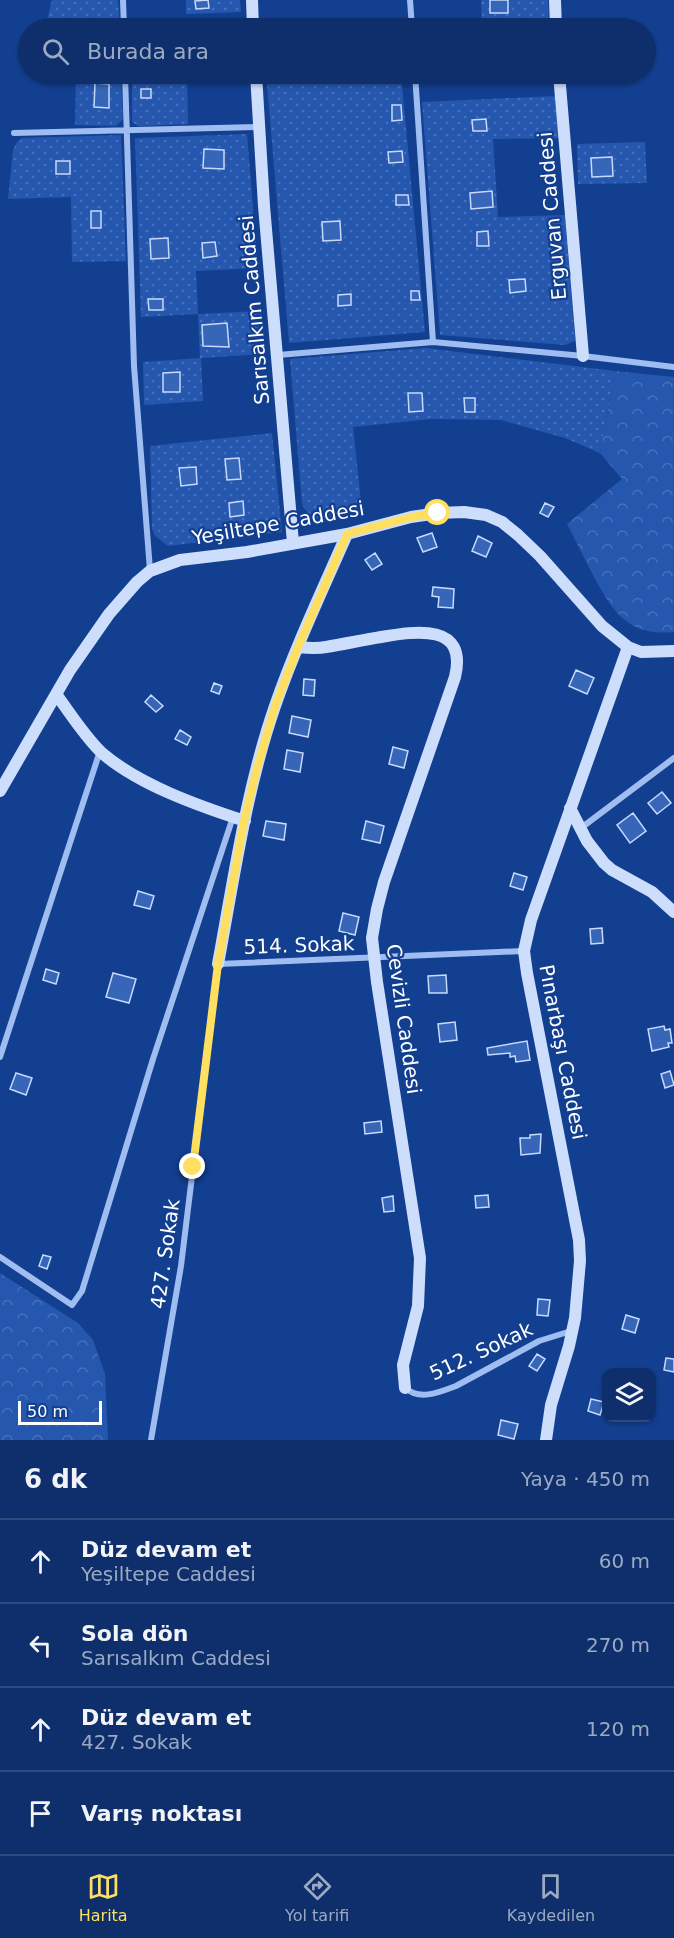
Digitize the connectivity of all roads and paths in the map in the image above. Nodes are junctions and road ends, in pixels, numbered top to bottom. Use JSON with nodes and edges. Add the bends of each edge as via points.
{"nodes":[{"id":1,"x":123,"y":0,"type":"edge"},
{"id":2,"x":252,"y":0,"type":"edge"},
{"id":3,"x":410,"y":0,"type":"edge"},
{"id":4,"x":555,"y":0,"type":"edge"},
{"id":5,"x":124,"y":18,"type":"edge"},
{"id":6,"x":253,"y":18,"type":"edge"},
{"id":7,"x":411,"y":18,"type":"edge"},
{"id":8,"x":556,"y":18,"type":"edge"},
{"id":9,"x":125,"y":84,"type":"edge"},
{"id":10,"x":257,"y":84,"type":"edge"},
{"id":11,"x":416,"y":84,"type":"edge"},
{"id":12,"x":560,"y":84,"type":"edge"},
{"id":13,"x":259,"y":127,"type":"junction"},
{"id":14,"x":127,"y":130,"type":"junction"},
{"id":15,"x":14,"y":133,"type":"dead end"},
{"id":16,"x":433,"y":342,"type":"junction"},
{"id":17,"x":278,"y":355,"type":"junction"},
{"id":18,"x":583,"y":356,"type":"junction"},
{"id":19,"x":674,"y":367,"type":"edge"},
{"id":20,"x":347,"y":534,"type":"junction"},
{"id":21,"x":293,"y":543,"type":"junction"},
{"id":22,"x":150,"y":571,"type":"junction"},
{"id":23,"x":298,"y":647,"type":"junction"},
{"id":24,"x":628,"y":647,"type":"junction"},
{"id":25,"x":674,"y":651,"type":"edge"},
{"id":26,"x":56,"y":694,"type":"junction"},
{"id":27,"x":100,"y":751,"type":"junction"},
{"id":28,"x":674,"y":758,"type":"edge"},
{"id":29,"x":0,"y":791,"type":"edge"},
{"id":30,"x":570,"y":808,"type":"junction"},
{"id":31,"x":239,"y":819,"type":"junction"},
{"id":32,"x":581,"y":829,"type":"junction"},
{"id":33,"x":674,"y":912,"type":"edge"},
{"id":34,"x":524,"y":951,"type":"junction"},
{"id":35,"x":373,"y":958,"type":"junction"},
{"id":36,"x":218,"y":964,"type":"junction"},
{"id":37,"x":0,"y":1057,"type":"edge"},
{"id":38,"x":0,"y":1257,"type":"edge"},
{"id":39,"x":573,"y":1330,"type":"junction"},
{"id":40,"x":405,"y":1388,"type":"joint"},
{"id":41,"x":151,"y":1440,"type":"edge"},
{"id":42,"x":546,"y":1440,"type":"edge"}],
"edges":[{"from":1,"to":5,"type":"street"},
{"from":2,"to":6,"type":"street"},
{"from":3,"to":7,"type":"street"},
{"from":4,"to":8,"type":"street"},
{"from":9,"to":14,"type":"street"},
{"from":10,"to":13,"type":"street","name":"Sarısalkım Caddesi"},
{"from":11,"to":16,"type":"street"},
{"from":12,"to":18,"type":"street","name":"Erguvan Caddesi"},
{"from":13,"to":14,"type":"street"},
{"from":13,"to":17,"type":"street","name":"Sarısalkım Caddesi"},
{"from":14,"to":15,"type":"street"},
{"from":14,"to":22,"type":"street","via":[[134,366]]},
{"from":16,"to":17,"type":"street"},
{"from":16,"to":18,"type":"street"},
{"from":17,"to":21,"type":"street","name":"Sarısalkım Caddesi"},
{"from":18,"to":19,"type":"street"},
{"from":20,"to":21,"type":"street","name":"Yeşiltepe Caddesi"},
{"from":20,"to":23,"type":"street"},
{"from":20,"to":24,"type":"street","name":"Yeşiltepe Caddesi","via":[[438,513],[486,515],[518,535],[602,626]]},
{"from":21,"to":22,"type":"street","name":"Yeşiltepe Caddesi","via":[[180,560]]},
{"from":22,"to":26,"type":"street","name":"Yeşiltepe Caddesi","via":[[109,614]]},
{"from":23,"to":31,"type":"street"},
{"from":23,"to":35,"type":"street","name":"Cevizli Caddesi","via":[[324,648],[426,632],[450,642],[457,660],[455,677],[384,882],[372,938]]},
{"from":24,"to":25,"type":"street","via":[[641,652]]},
{"from":24,"to":30,"type":"street","name":"Pınarbaşı Caddesi"},
{"from":26,"to":27,"type":"street"},
{"from":26,"to":29,"type":"street","name":"Yeşiltepe Caddesi"},
{"from":27,"to":31,"type":"street","via":[[167,792]]},
{"from":27,"to":37,"type":"street"},
{"from":28,"to":32,"type":"street"},
{"from":30,"to":32,"type":"street"},
{"from":30,"to":34,"type":"street","name":"Pınarbaşı Caddesi"},
{"from":31,"to":36,"type":"street"},
{"from":31,"to":38,"type":"street","via":[[153,1059],[82,1291],[72,1305]]},
{"from":32,"to":33,"type":"street","via":[[604,863],[652,892]]},
{"from":34,"to":35,"type":"street","name":"514. Sokak"},
{"from":34,"to":39,"type":"street","name":"Pınarbaşı Caddesi","via":[[579,1240]]},
{"from":35,"to":36,"type":"street","name":"514. Sokak"},
{"from":35,"to":40,"type":"street","name":"Cevizli Caddesi","via":[[420,1258],[418,1306],[403,1365]]},
{"from":36,"to":41,"type":"street","name":"427. Sokak","via":[[181,1266]]},
{"from":39,"to":40,"type":"street","name":"512. Sokak","via":[[539,1341],[443,1391],[420,1395]]},
{"from":39,"to":42,"type":"street","name":"Pınarbaşı Caddesi","via":[[551,1406]]}]}
